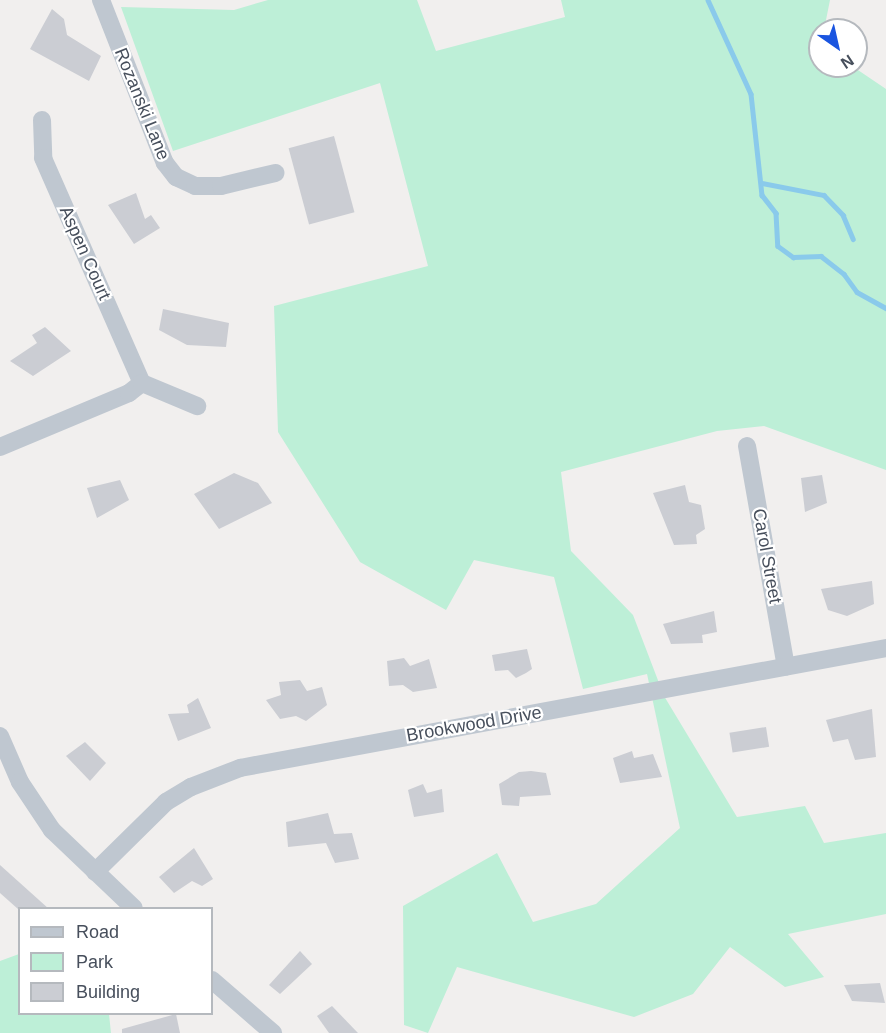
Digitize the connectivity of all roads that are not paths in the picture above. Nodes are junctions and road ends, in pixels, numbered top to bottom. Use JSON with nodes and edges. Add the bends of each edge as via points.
{"nodes":[{"id":1,"x":101,"y":0,"type":"edge"},
{"id":2,"x":42,"y":120,"type":"dead end"},
{"id":3,"x":275,"y":173,"type":"dead end"},
{"id":4,"x":142,"y":383,"type":"junction"},
{"id":5,"x":197,"y":406,"type":"dead end"},
{"id":6,"x":747,"y":446,"type":"dead end"},
{"id":7,"x":0,"y":447,"type":"edge"},
{"id":8,"x":886,"y":648,"type":"edge"},
{"id":9,"x":786,"y":667,"type":"junction"},
{"id":10,"x":0,"y":736,"type":"edge"},
{"id":11,"x":95,"y":872,"type":"junction"},
{"id":12,"x":132,"y":907,"type":"edge"},
{"id":13,"x":213,"y":981,"type":"edge"},
{"id":14,"x":273,"y":1033,"type":"edge"}],
"edges":[{"from":1,"to":3,"type":"street","name":"Rozanski Lane","via":[[165,163],[176,177],[195,186],[221,186]]},
{"from":2,"to":4,"type":"street","name":"Aspen Court","via":[[43,158]]},
{"from":4,"to":5,"type":"street"},
{"from":4,"to":7,"type":"street","via":[[129,393]]},
{"from":6,"to":9,"type":"street","name":"Carol Street"},
{"from":8,"to":9,"type":"street","name":"Brookwood Drive"},
{"from":9,"to":11,"type":"street","name":"Brookwood Drive","via":[[240,768],[191,787],[166,802]]},
{"from":10,"to":11,"type":"street","via":[[34,807]]},
{"from":11,"to":12,"type":"street"},
{"from":13,"to":14,"type":"street"}]}
